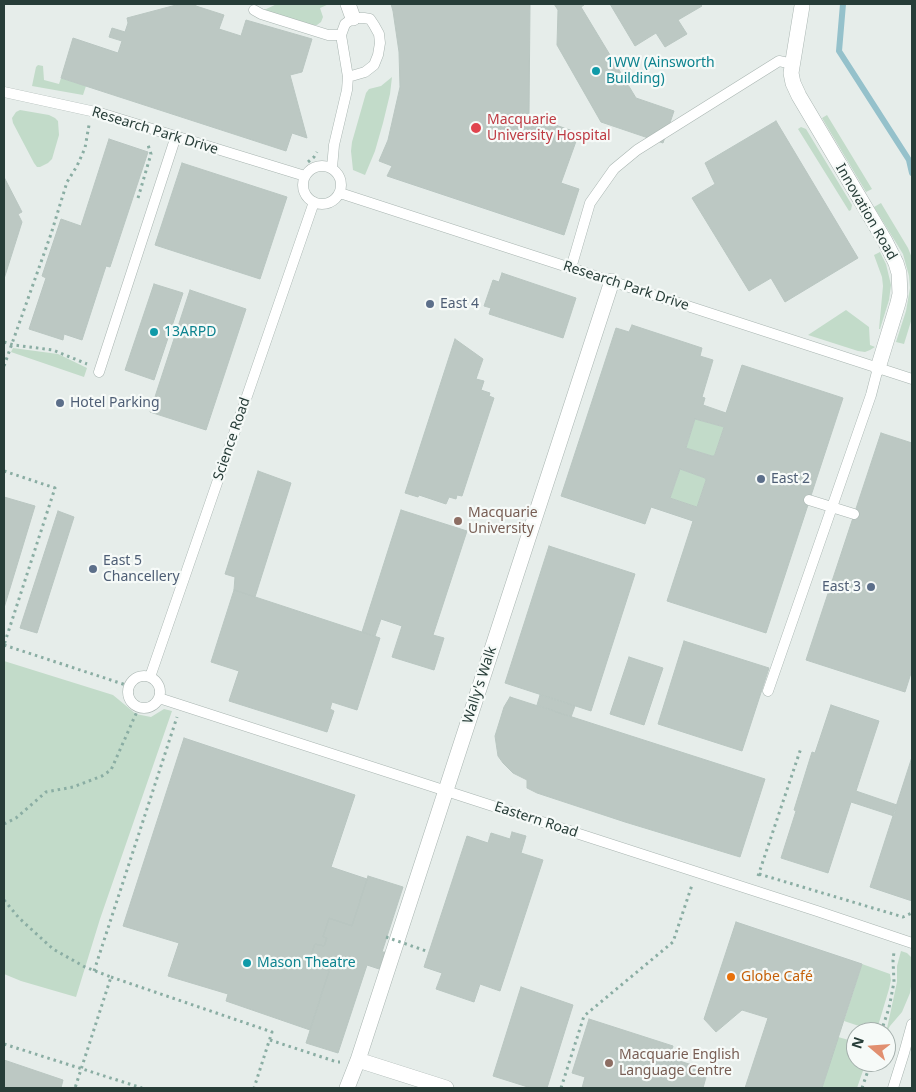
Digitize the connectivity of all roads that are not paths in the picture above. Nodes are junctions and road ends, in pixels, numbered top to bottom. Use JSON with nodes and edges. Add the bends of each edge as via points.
{"nodes":[{"id":1,"x":802,"y":5,"type":"edge"},
{"id":2,"x":254,"y":10,"type":"dead end"},
{"id":3,"x":350,"y":11,"type":"edge"},
{"id":4,"x":341,"y":35,"type":"junction"},
{"id":5,"x":794,"y":64,"type":"junction"},
{"id":6,"x":348,"y":77,"type":"junction"},
{"id":7,"x":4,"y":92,"type":"edge"},
{"id":8,"x":176,"y":136,"type":"junction"},
{"id":9,"x":332,"y":168,"type":"junction"},
{"id":10,"x":305,"y":176,"type":"junction"},
{"id":11,"x":340,"y":193,"type":"junction"},
{"id":12,"x":314,"y":202,"type":"junction"},
{"id":13,"x":571,"y":268,"type":"junction"},
{"id":14,"x":612,"y":281,"type":"junction"},
{"id":15,"x":878,"y":368,"type":"junction"},
{"id":16,"x":100,"y":370,"type":"road end"},
{"id":17,"x":912,"y":379,"type":"edge"},
{"id":18,"x":810,"y":500,"type":"dead end"},
{"id":19,"x":832,"y":507,"type":"junction"},
{"id":20,"x":854,"y":514,"type":"dead end"},
{"id":21,"x":150,"y":676,"type":"junction"},
{"id":22,"x":768,"y":691,"type":"dead end"},
{"id":23,"x":160,"y":698,"type":"junction"},
{"id":24,"x":446,"y":791,"type":"junction"},
{"id":25,"x":912,"y":943,"type":"edge"},
{"id":26,"x":912,"y":1024,"type":"edge"},
{"id":27,"x":358,"y":1060,"type":"junction"},
{"id":28,"x":348,"y":1088,"type":"edge"},
{"id":29,"x":446,"y":1088,"type":"edge"},
{"id":30,"x":893,"y":1088,"type":"edge"}],
"edges":[{"from":1,"to":5,"type":"street","name":"Innovation Road"},
{"from":2,"to":4,"type":"lane","via":[[328,35]]},
{"from":3,"to":4,"type":"lane"},
{"from":3,"to":6,"type":"lane","via":[[374,24],[380,43],[374,65],[365,72]]},
{"from":4,"to":6,"type":"lane"},
{"from":5,"to":13,"type":"lane","via":[[779,62],[637,150],[614,169],[590,203]]},
{"from":5,"to":15,"type":"street","name":"Innovation Road","via":[[791,73],[799,96],[885,241],[899,273],[897,309]]},
{"from":6,"to":9,"type":"lane"},
{"from":7,"to":8,"type":"lane","name":"Research Park Drive","via":[[104,114]]},
{"from":8,"to":10,"type":"lane","name":"Research Park Drive"},
{"from":8,"to":16,"type":"lane"},
{"from":9,"to":10,"type":"lane","via":[[320,166]]},
{"from":9,"to":11,"type":"lane","via":[[341,179]]},
{"from":10,"to":12,"type":"lane","via":[[303,188]]},
{"from":11,"to":12,"type":"lane","via":[[326,204]]},
{"from":11,"to":13,"type":"lane","name":"Research Park Drive"},
{"from":12,"to":21,"type":"lane","name":"Science Road"},
{"from":13,"to":14,"type":"lane","name":"Research Park Drive"},
{"from":14,"to":15,"type":"lane","name":"Research Park Drive"},
{"from":14,"to":24,"type":"street","name":"Wally's Walk"},
{"from":15,"to":17,"type":"lane","name":"Research Park Drive"},
{"from":15,"to":19,"type":"lane"},
{"from":18,"to":19,"type":"lane"},
{"from":19,"to":20,"type":"lane"},
{"from":19,"to":22,"type":"lane"},
{"from":21,"to":23,"type":"lane","via":[[158,683]]},
{"from":21,"to":23,"type":"lane","via":[[140,676],[131,682],[128,691],[131,701],[139,707],[149,708]]},
{"from":23,"to":24,"type":"lane","name":"Eastern Road"},
{"from":24,"to":25,"type":"lane","name":"Eastern Road"},
{"from":24,"to":27,"type":"street","name":"Wally's Walk"},
{"from":26,"to":30,"type":"lane"},
{"from":27,"to":28,"type":"street","name":"Wally's Walk"},
{"from":27,"to":29,"type":"street"}]}
